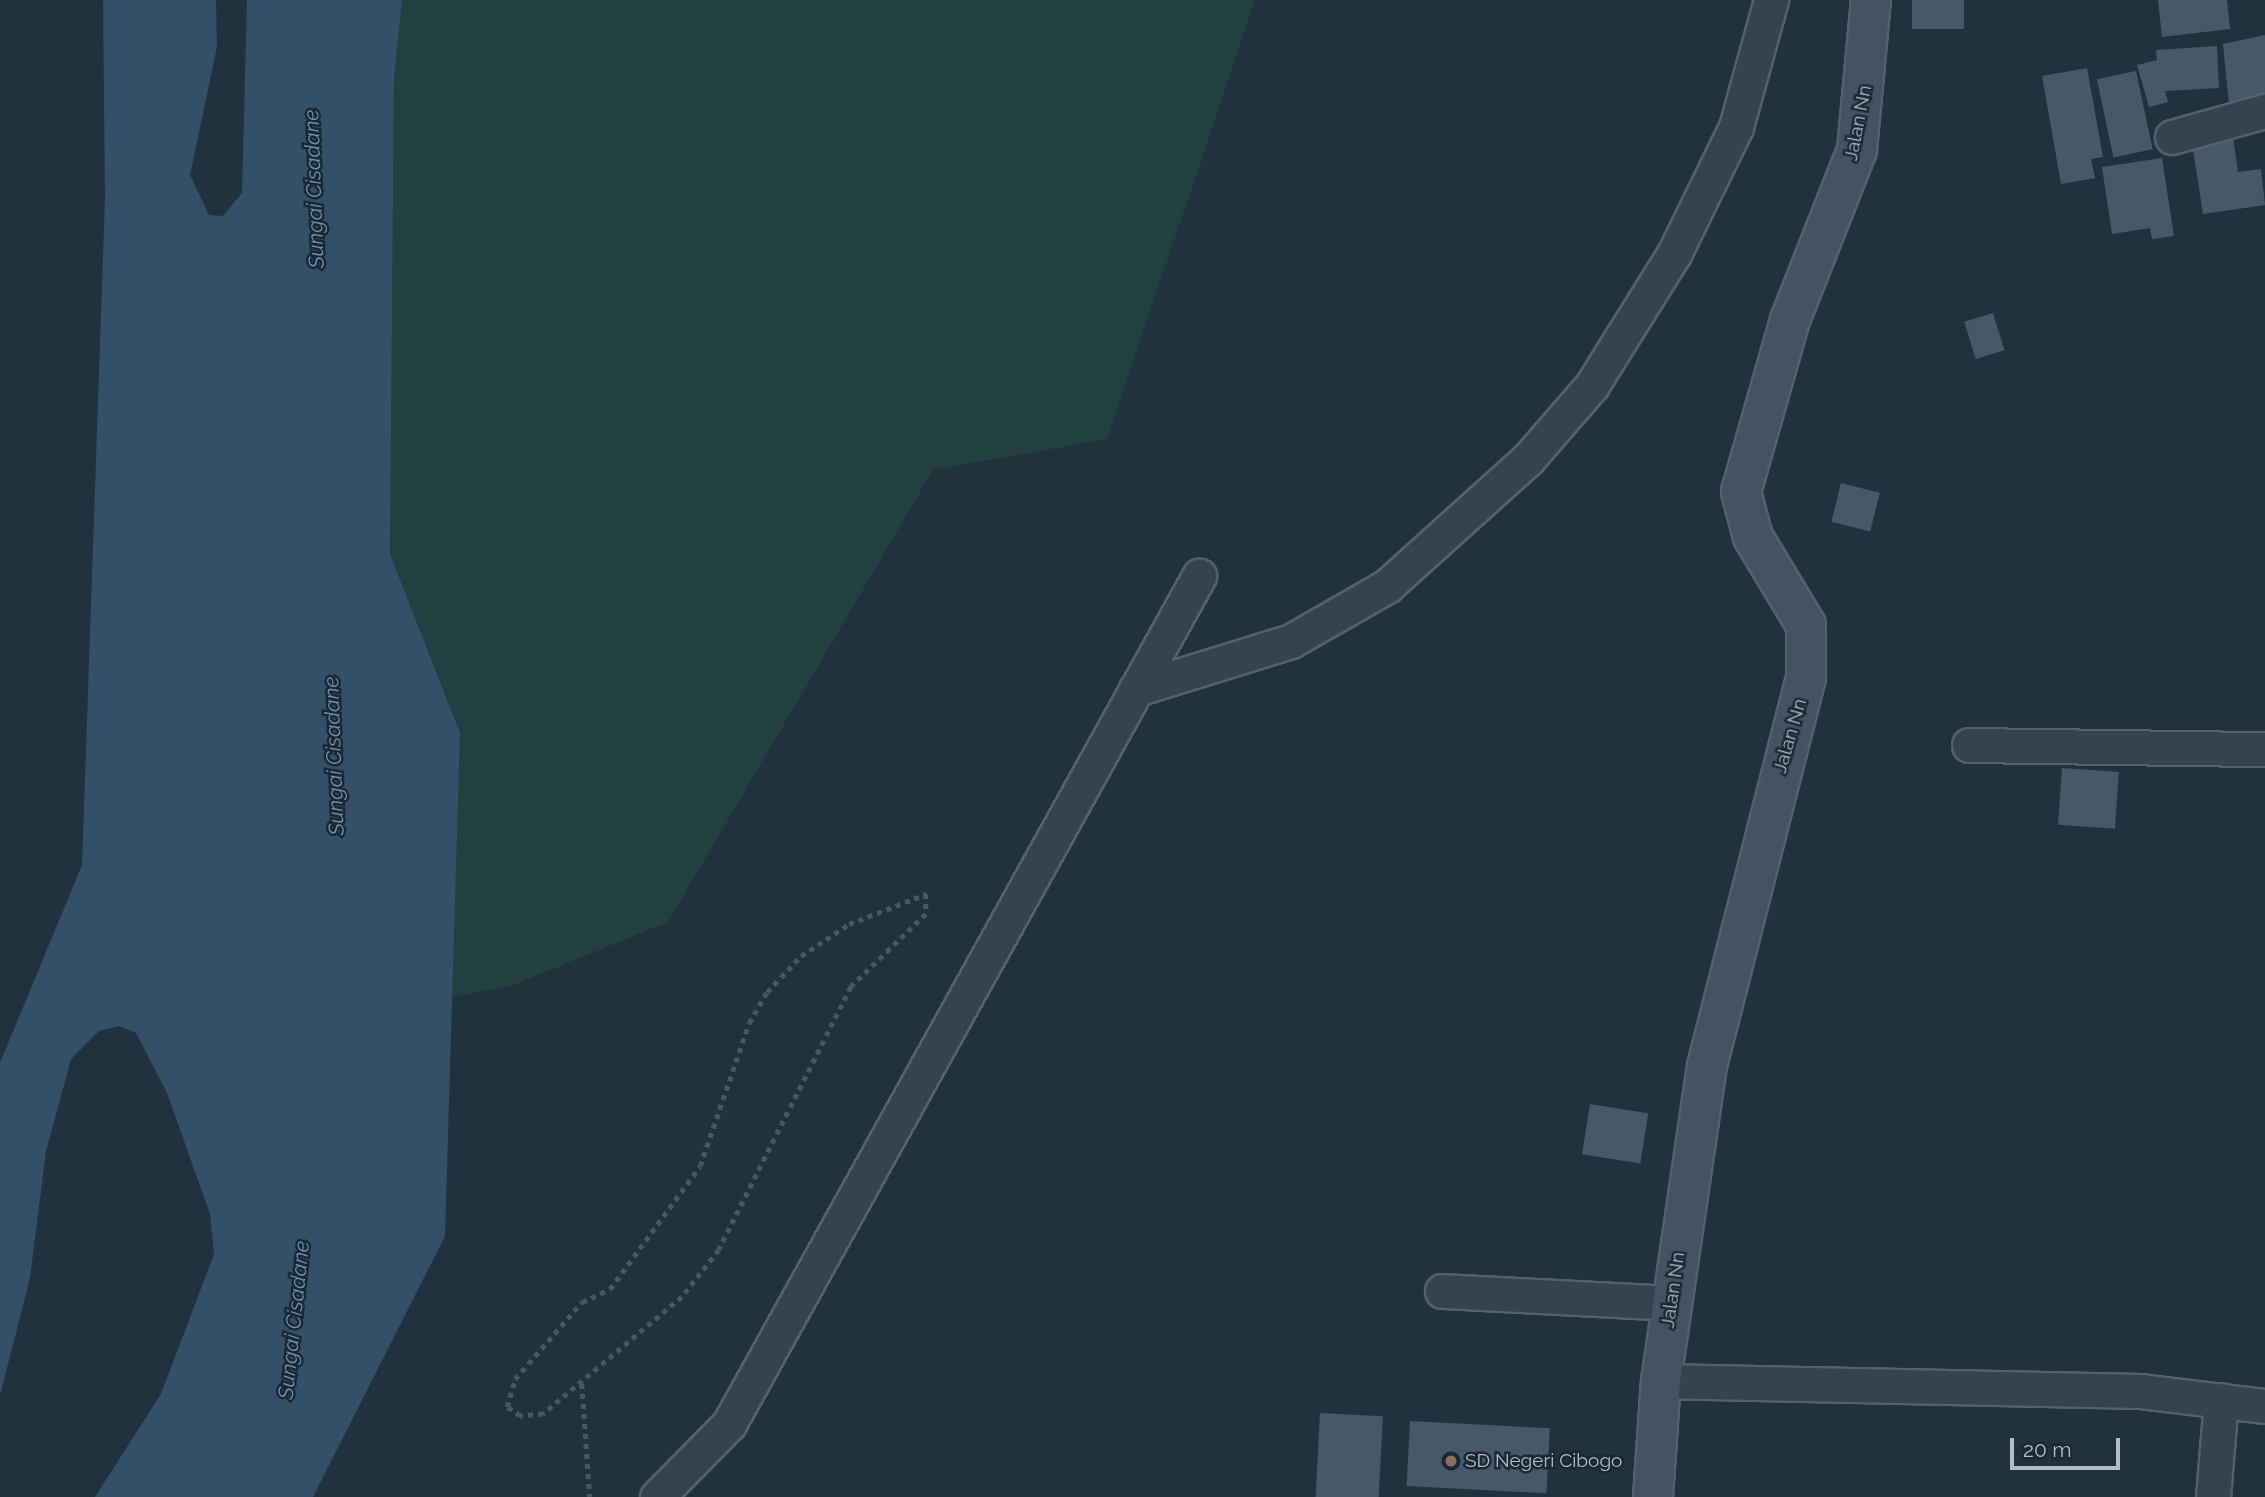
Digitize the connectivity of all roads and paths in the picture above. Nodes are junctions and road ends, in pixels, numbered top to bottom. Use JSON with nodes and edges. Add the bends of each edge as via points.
{"nodes":[{"id":1,"x":1772,"y":0,"type":"edge"},
{"id":2,"x":1871,"y":0,"type":"edge"},
{"id":3,"x":2265,"y":111,"type":"edge"},
{"id":4,"x":2172,"y":137,"type":"dead end"},
{"id":5,"x":1199,"y":576,"type":"dead end"},
{"id":6,"x":1136,"y":689,"type":"junction"},
{"id":7,"x":1969,"y":745,"type":"dead end"},
{"id":8,"x":2265,"y":749,"type":"edge"},
{"id":9,"x":1442,"y":1291,"type":"dead end"},
{"id":10,"x":1671,"y":1303,"type":"junction"},
{"id":11,"x":1661,"y":1381,"type":"junction"},
{"id":12,"x":582,"y":1384,"type":"junction"},
{"id":13,"x":2221,"y":1400,"type":"junction"},
{"id":14,"x":2265,"y":1406,"type":"edge"},
{"id":15,"x":590,"y":1497,"type":"edge"},
{"id":16,"x":657,"y":1497,"type":"edge"},
{"id":17,"x":1653,"y":1497,"type":"edge"},
{"id":18,"x":2213,"y":1497,"type":"edge"}],
"edges":[{"from":1,"to":6,"type":"street","via":[[1736,127],[1674,254],[1592,385],[1528,459],[1387,586],[1291,641]]},
{"from":2,"to":10,"type":"street","name":"Jalan Nn","via":[[1857,150],[1773,370],[1741,492],[1754,537],[1806,625],[1806,678],[1707,1066]]},
{"from":3,"to":4,"type":"street"},
{"from":5,"to":6,"type":"street"},
{"from":6,"to":16,"type":"street","via":[[729,1424]]},
{"from":7,"to":8,"type":"street"},
{"from":9,"to":10,"type":"street"},
{"from":10,"to":11,"type":"street","name":"Jalan Nn"},
{"from":11,"to":13,"type":"street","via":[[2141,1391]]},
{"from":11,"to":17,"type":"street","name":"Jalan Nn"},
{"from":12,"to":12,"type":"path","via":[[542,1414],[520,1416],[507,1407],[515,1379],[582,1302],[610,1289],[700,1167],[749,1023],[767,992],[801,956],[849,923],[926,894],[926,914],[851,987],[719,1250],[682,1297]]},
{"from":12,"to":15,"type":"path"},
{"from":13,"to":14,"type":"street"},
{"from":13,"to":18,"type":"street"}]}
